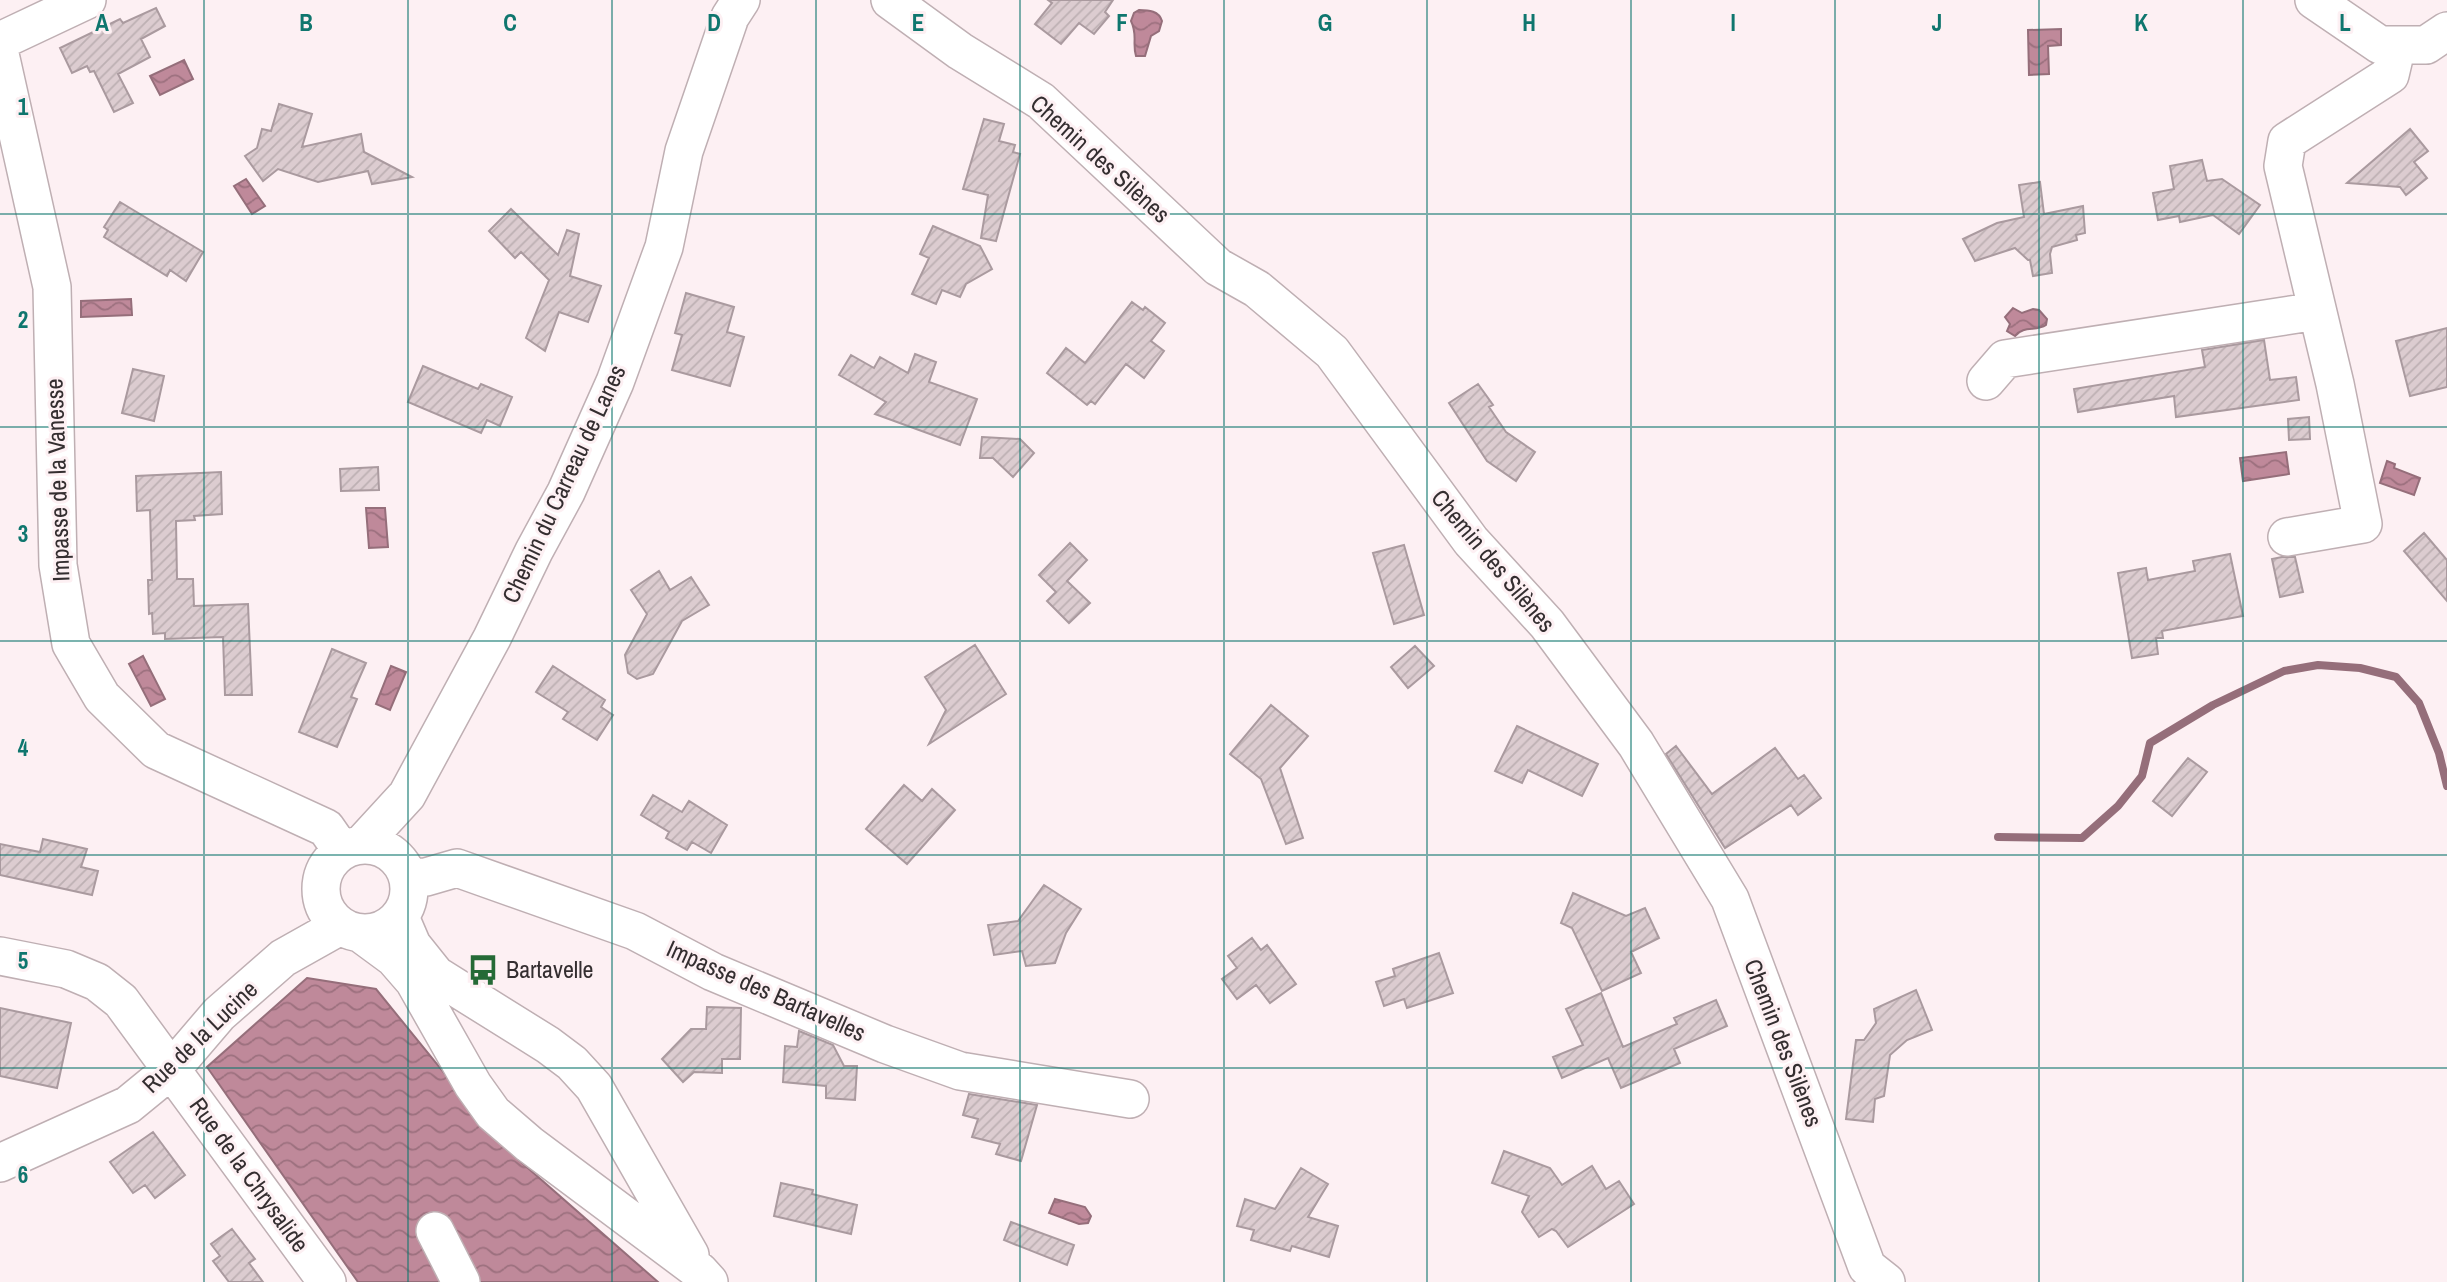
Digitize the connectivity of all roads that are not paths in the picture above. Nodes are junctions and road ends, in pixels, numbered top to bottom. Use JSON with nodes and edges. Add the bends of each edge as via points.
{"nodes":[{"id":1,"x":87,"y":0,"type":"edge"},
{"id":2,"x":741,"y":0,"type":"edge"},
{"id":3,"x":890,"y":0,"type":"edge"},
{"id":4,"x":2314,"y":0,"type":"edge"},
{"id":5,"x":2447,"y":31,"type":"edge"},
{"id":6,"x":0,"y":41,"type":"edge"},
{"id":7,"x":2397,"y":45,"type":"junction"},
{"id":8,"x":0,"y":54,"type":"edge"},
{"id":9,"x":2317,"y":311,"type":"junction"},
{"id":10,"x":1986,"y":381,"type":"dead end"},
{"id":11,"x":2287,"y":537,"type":"dead end"},
{"id":12,"x":407,"y":795,"type":"junction"},
{"id":13,"x":404,"y":869,"type":"junction"},
{"id":14,"x":341,"y":888,"type":"junction"},
{"id":15,"x":400,"y":917,"type":"junction"},
{"id":16,"x":0,"y":956,"type":"edge"},
{"id":17,"x":172,"y":1069,"type":"junction"},
{"id":18,"x":1130,"y":1099,"type":"dead end"},
{"id":19,"x":0,"y":1163,"type":"edge"},
{"id":20,"x":435,"y":1231,"type":"dead end"},
{"id":21,"x":704,"y":1277,"type":"edge"},
{"id":22,"x":327,"y":1282,"type":"edge"},
{"id":23,"x":461,"y":1282,"type":"edge"},
{"id":24,"x":1886,"y":1282,"type":"edge"}],
"edges":[{"from":1,"to":6,"type":"street"},
{"from":2,"to":12,"type":"street","name":"Chemin du Carreau de Lanes","via":[[730,17],[684,150],[664,247],[615,382],[566,492]]},
{"from":3,"to":24,"type":"street","name":"Chemin des Silènes","via":[[1041,101],[1218,267],[1257,289],[1332,352],[1471,541],[1547,624],[1636,744],[1730,899],[1867,1267]]},
{"from":4,"to":7,"type":"street","via":[[2380,45]]},
{"from":5,"to":7,"type":"street","via":[[2426,45]]},
{"from":7,"to":9,"type":"street","via":[[2390,75],[2287,141],[2283,166]]},
{"from":8,"to":14,"type":"street","name":"Impasse de la Vanesse","via":[[52,287],[58,565],[71,643],[102,697],[156,750],[275,804]]},
{"from":9,"to":10,"type":"street","via":[[2005,359]]},
{"from":9,"to":11,"type":"street","via":[[2363,524]]},
{"from":12,"to":13,"type":"street","name":"Chemin du Carreau de Lanes"},
{"from":12,"to":14,"type":"street","name":"Chemin du Carreau de Lanes"},
{"from":13,"to":14,"type":"street","via":[[388,851],[376,846]]},
{"from":13,"to":15,"type":"street","name":"Chemin du Carreau de Lanes","via":[[409,892]]},
{"from":13,"to":18,"type":"street","name":"Impasse des Bartavelles","via":[[426,877],[457,868],[635,930],[713,972],[960,1071]]},
{"from":14,"to":15,"type":"street","via":[[375,933]]},
{"from":14,"to":17,"type":"street","name":"Rue de la Lucine","via":[[283,958],[219,1014]]},
{"from":14,"to":21,"type":"street","via":[[414,981],[493,1113]]},
{"from":15,"to":21,"type":"street","via":[[412,945],[436,975],[548,1045],[594,1087]]},
{"from":16,"to":17,"type":"street","name":"Rue de la Chrysalide","via":[[66,970],[97,982],[121,1001]]},
{"from":17,"to":19,"type":"street","name":"Rue de la Lucine","via":[[128,1105]]},
{"from":17,"to":22,"type":"street","name":"Rue de la Chrysalide"},
{"from":20,"to":23,"type":"street"}]}
